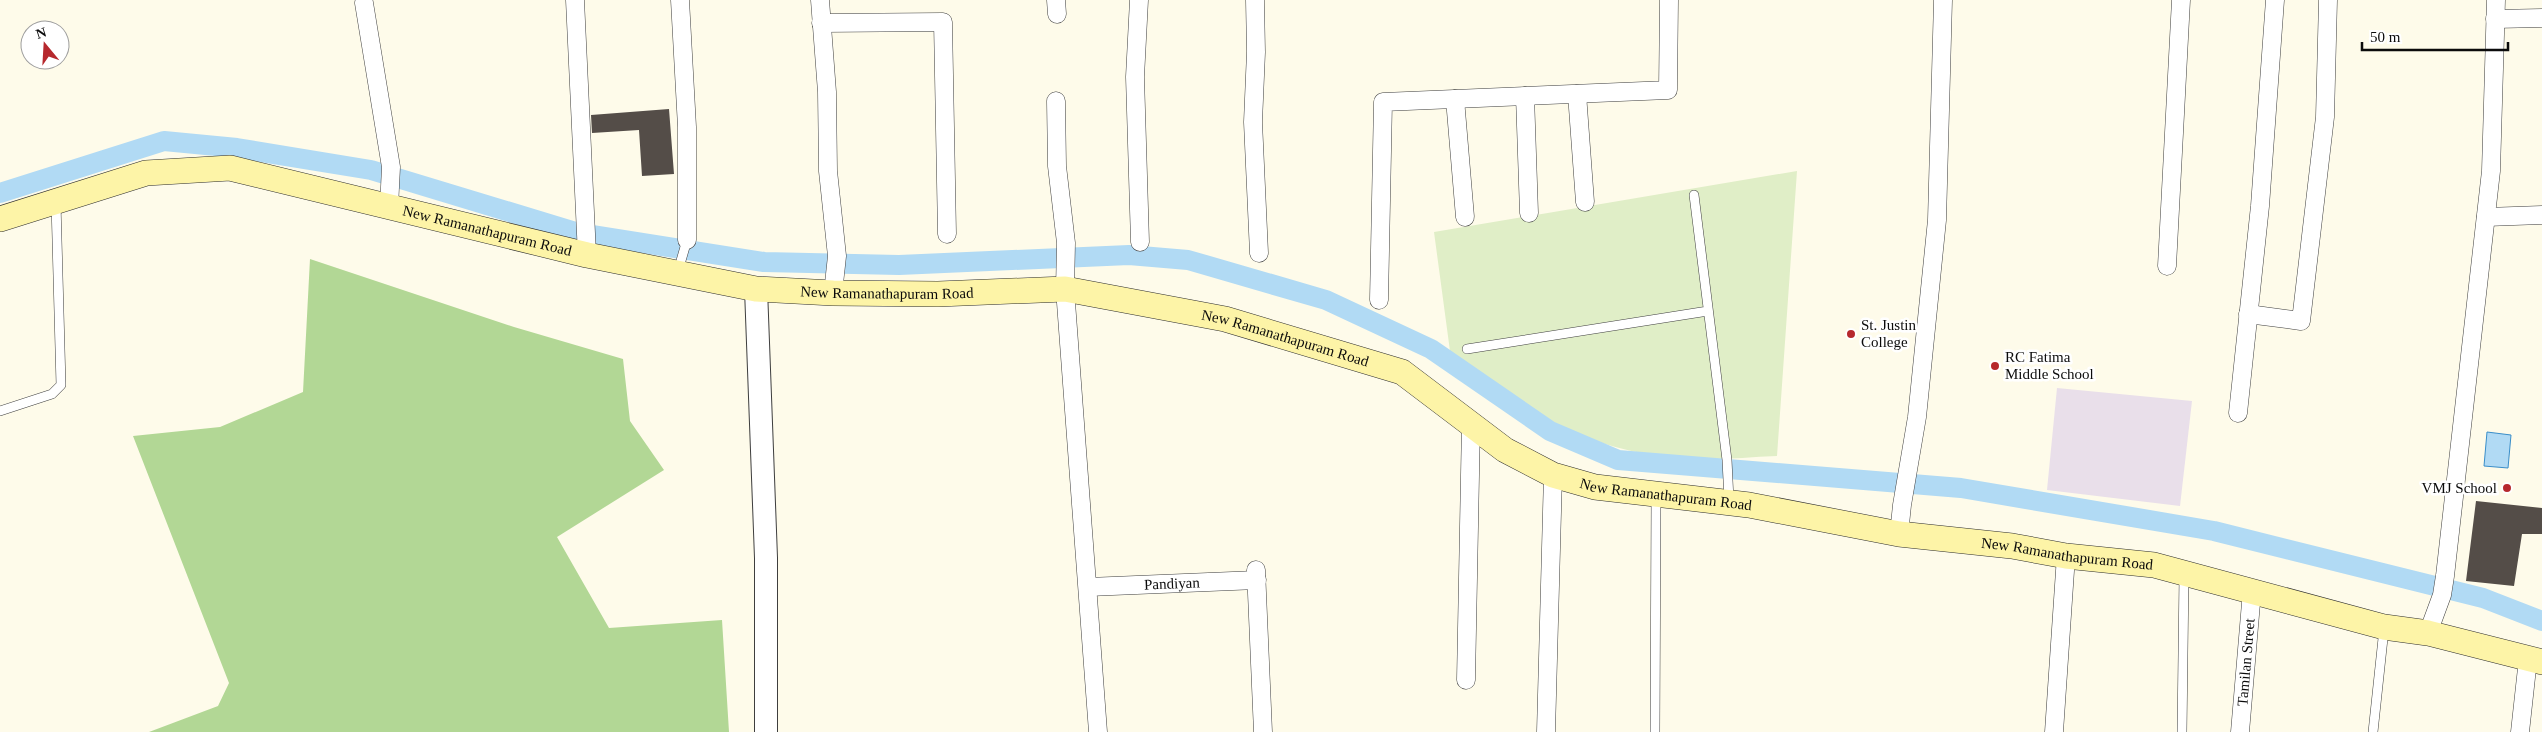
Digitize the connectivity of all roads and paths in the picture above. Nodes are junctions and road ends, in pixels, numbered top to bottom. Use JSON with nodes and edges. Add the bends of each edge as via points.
{"nodes":[{"id":1,"x":575,"y":0,"type":"edge"},
{"id":2,"x":680,"y":0,"type":"edge"},
{"id":3,"x":820,"y":0,"type":"edge"},
{"id":4,"x":1140,"y":0,"type":"edge"},
{"id":5,"x":1255,"y":0,"type":"edge"},
{"id":6,"x":1669,"y":0,"type":"edge"},
{"id":7,"x":1943,"y":0,"type":"edge"},
{"id":8,"x":2181,"y":0,"type":"edge"},
{"id":9,"x":2275,"y":0,"type":"edge"},
{"id":10,"x":2328,"y":0,"type":"edge"},
{"id":11,"x":2496,"y":0,"type":"edge"},
{"id":12,"x":364,"y":2,"type":"dead end"},
{"id":13,"x":2542,"y":18,"type":"edge"},
{"id":14,"x":2495,"y":19,"type":"junction"},
{"id":15,"x":821,"y":23,"type":"junction"},
{"id":16,"x":1578,"y":94,"type":"junction"},
{"id":17,"x":1525,"y":96,"type":"junction"},
{"id":18,"x":1455,"y":99,"type":"junction"},
{"id":19,"x":1056,"y":101,"type":"dead end"},
{"id":20,"x":1694,"y":195,"type":"dead end"},
{"id":21,"x":390,"y":196,"type":"junction"},
{"id":22,"x":56,"y":200,"type":"junction"},
{"id":23,"x":1586,"y":202,"type":"dead end"},
{"id":24,"x":1528,"y":213,"type":"dead end"},
{"id":25,"x":2542,"y":215,"type":"edge"},
{"id":26,"x":2486,"y":216,"type":"junction"},
{"id":27,"x":1465,"y":217,"type":"dead end"},
{"id":28,"x":0,"y":219,"type":"edge"},
{"id":29,"x":947,"y":234,"type":"dead end"},
{"id":30,"x":586,"y":237,"type":"junction"},
{"id":31,"x":687,"y":240,"type":"joint"},
{"id":32,"x":1140,"y":242,"type":"dead end"},
{"id":33,"x":1259,"y":253,"type":"dead end"},
{"id":34,"x":680,"y":266,"type":"junction"},
{"id":35,"x":2167,"y":266,"type":"dead end"},
{"id":36,"x":1066,"y":268,"type":"junction"},
{"id":37,"x":836,"y":274,"type":"junction"},
{"id":38,"x":756,"y":289,"type":"junction"},
{"id":39,"x":1379,"y":300,"type":"dead end"},
{"id":40,"x":1708,"y":311,"type":"junction"},
{"id":41,"x":2248,"y":314,"type":"junction"},
{"id":42,"x":1467,"y":349,"type":"dead end"},
{"id":43,"x":0,"y":411,"type":"edge"},
{"id":44,"x":2238,"y":413,"type":"dead end"},
{"id":45,"x":1472,"y":424,"type":"junction"},
{"id":46,"x":1553,"y":475,"type":"junction"},
{"id":47,"x":1728,"y":492,"type":"junction"},
{"id":48,"x":1656,"y":494,"type":"junction"},
{"id":49,"x":1899,"y":534,"type":"junction"},
{"id":50,"x":2066,"y":556,"type":"junction"},
{"id":51,"x":2184,"y":574,"type":"junction"},
{"id":52,"x":1088,"y":587,"type":"junction"},
{"id":53,"x":2252,"y":592,"type":"junction"},
{"id":54,"x":2384,"y":627,"type":"junction"},
{"id":55,"x":2428,"y":634,"type":"junction"},
{"id":56,"x":2535,"y":660,"type":"edge"},
{"id":57,"x":1466,"y":680,"type":"dead end"},
{"id":58,"x":766,"y":732,"type":"edge"},
{"id":59,"x":1098,"y":732,"type":"edge"},
{"id":60,"x":1262,"y":732,"type":"edge"},
{"id":61,"x":1546,"y":732,"type":"edge"},
{"id":62,"x":1655,"y":732,"type":"edge"},
{"id":63,"x":2054,"y":732,"type":"edge"},
{"id":64,"x":2182,"y":732,"type":"edge"},
{"id":65,"x":2240,"y":732,"type":"edge"},
{"id":66,"x":2373,"y":732,"type":"edge"},
{"id":67,"x":2520,"y":732,"type":"edge"}],
"edges":[{"from":1,"to":30,"type":"street"},
{"from":2,"to":31,"type":"street","via":[[687,127]]},
{"from":3,"to":15,"type":"street"},
{"from":4,"to":32,"type":"street","via":[[1135,77]]},
{"from":5,"to":33,"type":"street","via":[[1253,122]]},
{"from":6,"to":16,"type":"street","via":[[1668,90]]},
{"from":7,"to":49,"type":"street","via":[[1937,220],[1918,417]]},
{"from":8,"to":35,"type":"street"},
{"from":9,"to":41,"type":"street","via":[[2260,206]]},
{"from":10,"to":41,"type":"street","via":[[2325,117],[2301,321]]},
{"from":11,"to":14,"type":"street"},
{"from":12,"to":21,"type":"street","via":[[391,167]]},
{"from":13,"to":14,"type":"street"},
{"from":14,"to":26,"type":"street","via":[[2492,172]]},
{"from":15,"to":29,"type":"street","via":[[943,22]]},
{"from":15,"to":37,"type":"street"},
{"from":16,"to":17,"type":"street"},
{"from":16,"to":23,"type":"street"},
{"from":17,"to":18,"type":"street"},
{"from":17,"to":24,"type":"street"},
{"from":18,"to":27,"type":"street"},
{"from":18,"to":39,"type":"street","via":[[1383,102]]},
{"from":19,"to":36,"type":"street","via":[[1057,166]]},
{"from":20,"to":40,"type":"lane"},
{"from":21,"to":22,"type":"main road","name":"New Ramanathapuram Road","via":[[230,168],[146,173]]},
{"from":21,"to":30,"type":"main road","name":"New Ramanathapuram Road"},
{"from":22,"to":28,"type":"main road","name":"New Ramanathapuram Road"},
{"from":22,"to":43,"type":"lane","via":[[61,385],[52,394]]},
{"from":25,"to":26,"type":"street"},
{"from":26,"to":55,"type":"street","via":[[2445,576]]},
{"from":30,"to":34,"type":"main road","name":"New Ramanathapuram Road"},
{"from":31,"to":34,"type":"lane"},
{"from":34,"to":38,"type":"main road","name":"New Ramanathapuram Road"},
{"from":36,"to":37,"type":"main road","name":"New Ramanathapuram Road","via":[[938,294]]},
{"from":36,"to":45,"type":"main road","name":"New Ramanathapuram Road","via":[[1402,372]]},
{"from":36,"to":52,"type":"street"},
{"from":37,"to":38,"type":"main road","name":"New Ramanathapuram Road"},
{"from":38,"to":58,"type":"street","via":[[766,558]]},
{"from":40,"to":42,"type":"lane"},
{"from":40,"to":47,"type":"lane","via":[[1727,460]]},
{"from":41,"to":44,"type":"street"},
{"from":45,"to":46,"type":"main road","name":"New Ramanathapuram Road","via":[[1505,450]]},
{"from":45,"to":57,"type":"street"},
{"from":46,"to":48,"type":"main road","name":"New Ramanathapuram Road","via":[[1596,487]]},
{"from":46,"to":61,"type":"street"},
{"from":47,"to":48,"type":"main road","name":"New Ramanathapuram Road"},
{"from":47,"to":49,"type":"main road","name":"New Ramanathapuram Road"},
{"from":48,"to":62,"type":"lane"},
{"from":49,"to":50,"type":"main road","name":"New Ramanathapuram Road","via":[[2012,546]]},
{"from":50,"to":51,"type":"main road","name":"New Ramanathapuram Road","via":[[2154,566]]},
{"from":50,"to":63,"type":"street"},
{"from":51,"to":53,"type":"main road","name":"New Ramanathapuram Road"},
{"from":51,"to":64,"type":"lane"},
{"from":52,"to":59,"type":"street"},
{"from":52,"to":60,"type":"street","name":"Pandiyan","via":[[1257,575]]},
{"from":53,"to":54,"type":"main road","name":"New Ramanathapuram Road"},
{"from":53,"to":65,"type":"street","name":"Tamilan Street"},
{"from":54,"to":55,"type":"main road","name":"New Ramanathapuram Road"},
{"from":54,"to":66,"type":"lane"},
{"from":55,"to":56,"type":"main road","name":"New Ramanathapuram Road"},
{"from":56,"to":67,"type":"street"}]}
